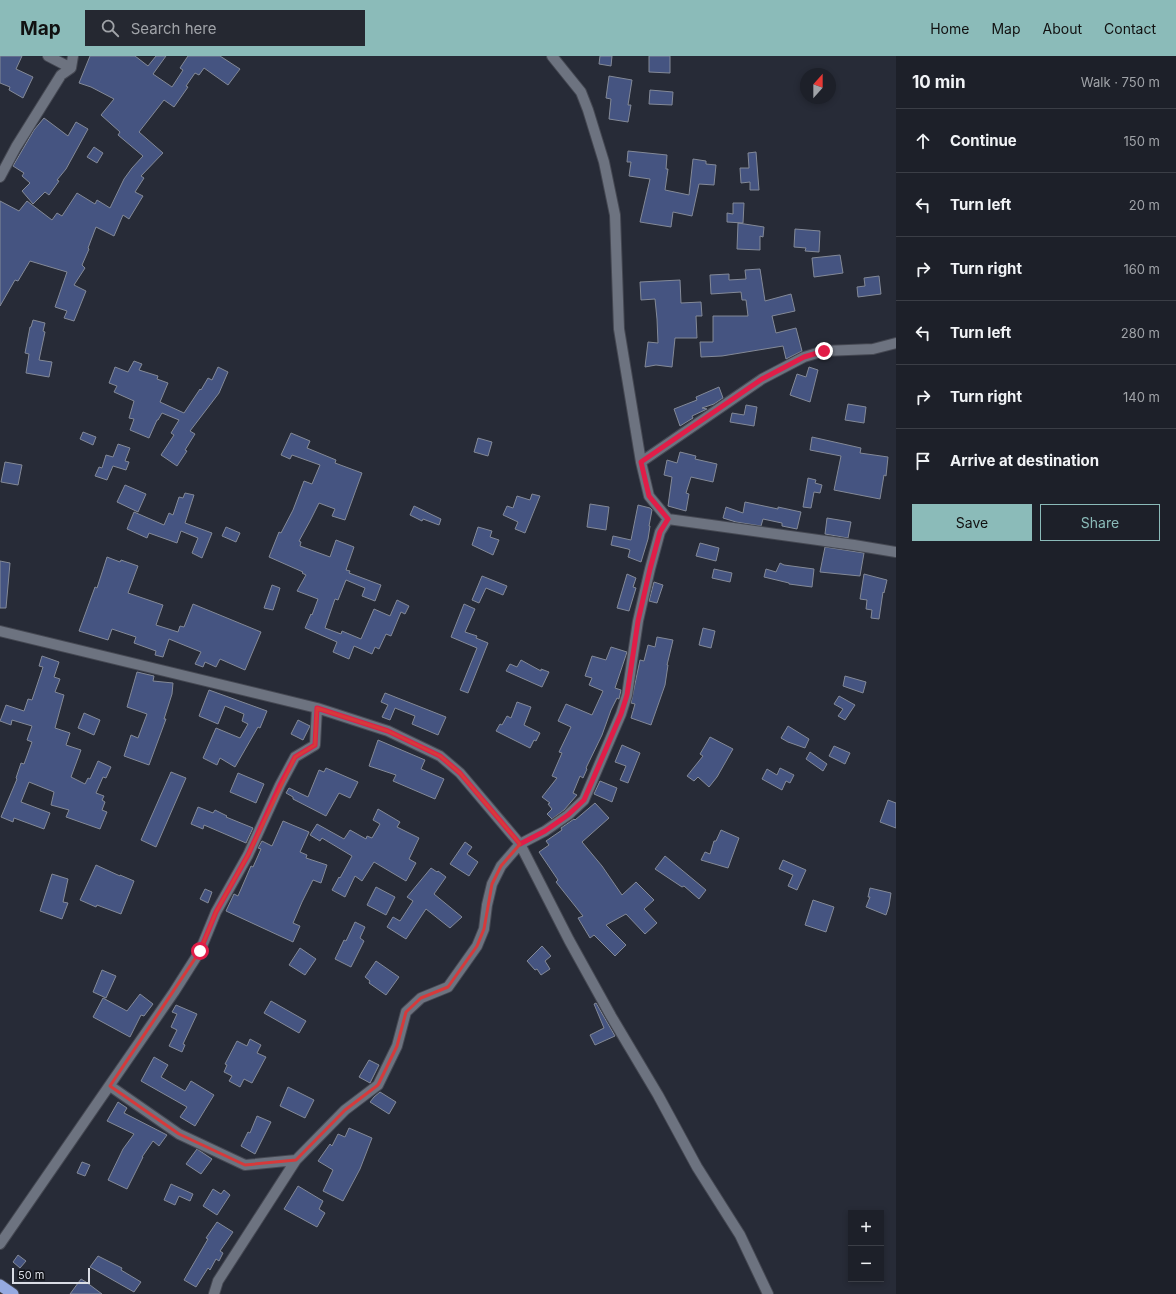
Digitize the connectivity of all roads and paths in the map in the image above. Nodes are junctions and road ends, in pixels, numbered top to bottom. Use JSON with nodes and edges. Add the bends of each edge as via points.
{"nodes":[{"id":1,"x":48,"y":56,"type":"edge"},
{"id":2,"x":72,"y":56,"type":"edge"},
{"id":3,"x":552,"y":56,"type":"edge"},
{"id":4,"x":71,"y":68,"type":"junction"},
{"id":5,"x":0,"y":177,"type":"edge"},
{"id":6,"x":896,"y":343,"type":"edge"},
{"id":7,"x":641,"y":462,"type":"junction"},
{"id":8,"x":668,"y":519,"type":"junction"},
{"id":9,"x":896,"y":552,"type":"edge"},
{"id":10,"x":0,"y":631,"type":"edge"},
{"id":11,"x":317,"y":708,"type":"junction"},
{"id":12,"x":520,"y":844,"type":"junction"},
{"id":13,"x":110,"y":1086,"type":"junction"},
{"id":14,"x":296,"y":1160,"type":"junction"},
{"id":15,"x":0,"y":1244,"type":"edge"},
{"id":16,"x":0,"y":1285,"type":"edge"},
{"id":17,"x":13,"y":1294,"type":"edge"},
{"id":18,"x":214,"y":1294,"type":"edge"},
{"id":19,"x":768,"y":1294,"type":"edge"}],
"edges":[{"from":1,"to":4,"type":"street"},
{"from":2,"to":4,"type":"street"},
{"from":3,"to":7,"type":"street","via":[[581,92],[604,162],[615,215],[619,329]]},
{"from":4,"to":5,"type":"street","via":[[61,75]]},
{"from":6,"to":7,"type":"street","via":[[873,349],[824,351],[804,357],[762,379]]},
{"from":7,"to":8,"type":"street","via":[[649,496]]},
{"from":8,"to":9,"type":"street"},
{"from":8,"to":12,"type":"street","via":[[660,532],[650,569],[638,621],[627,695],[584,800],[545,831]]},
{"from":10,"to":11,"type":"street"},
{"from":11,"to":12,"type":"street","via":[[388,731],[440,756],[460,773]]},
{"from":11,"to":13,"type":"street","via":[[315,745],[295,757],[248,855],[216,912],[200,951]]},
{"from":12,"to":14,"type":"street","via":[[501,866],[492,884],[484,929],[477,946],[448,987],[421,998],[406,1012],[397,1046],[378,1085],[345,1110]]},
{"from":12,"to":19,"type":"street","via":[[611,1016],[697,1167],[740,1235]]},
{"from":13,"to":14,"type":"street","via":[[179,1134],[245,1165]]},
{"from":13,"to":15,"type":"street"},
{"from":14,"to":18,"type":"street","via":[[218,1281]]},
{"from":16,"to":17,"type":"highway"}]}
